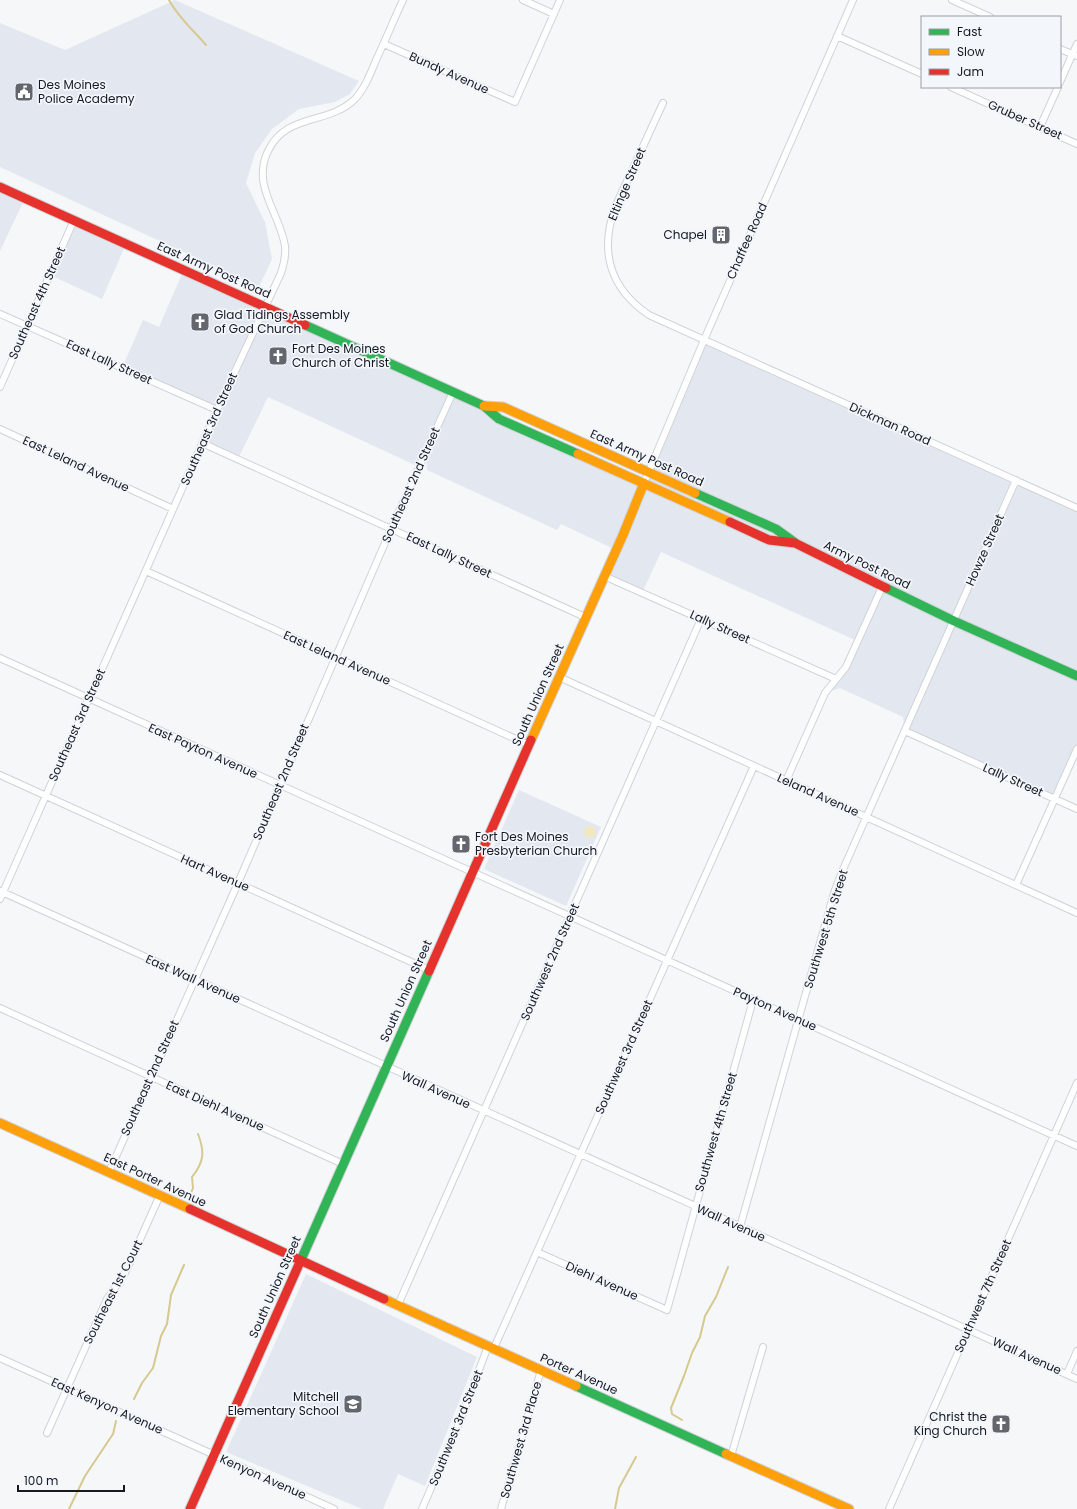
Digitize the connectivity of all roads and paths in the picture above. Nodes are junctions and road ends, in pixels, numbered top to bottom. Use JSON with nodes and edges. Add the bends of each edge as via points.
{"nodes":[{"id":1,"x":403,"y":0,"type":"edge"},
{"id":2,"x":523,"y":0,"type":"edge"},
{"id":3,"x":560,"y":0,"type":"edge"},
{"id":4,"x":853,"y":0,"type":"edge"},
{"id":5,"x":952,"y":0,"type":"edge"},
{"id":6,"x":554,"y":14,"type":"junction"},
{"id":7,"x":988,"y":16,"type":"edge"},
{"id":8,"x":837,"y":36,"type":"junction"},
{"id":9,"x":384,"y":44,"type":"junction"},
{"id":10,"x":1077,"y":44,"type":"edge"},
{"id":11,"x":1061,"y":49,"type":"edge"},
{"id":12,"x":1075,"y":55,"type":"edge"},
{"id":13,"x":921,"y":74,"type":"edge"},
{"id":14,"x":1061,"y":80,"type":"edge"},
{"id":15,"x":953,"y":88,"type":"edge"},
{"id":16,"x":1058,"y":88,"type":"edge"},
{"id":17,"x":663,"y":103,"type":"dead end"},
{"id":18,"x":1040,"y":127,"type":"junction"},
{"id":19,"x":1077,"y":144,"type":"edge"},
{"id":20,"x":0,"y":187,"type":"edge"},
{"id":21,"x":74,"y":220,"type":"junction"},
{"id":22,"x":265,"y":307,"type":"junction"},
{"id":23,"x":0,"y":314,"type":"edge"},
{"id":24,"x":27,"y":326,"type":"junction"},
{"id":25,"x":704,"y":340,"type":"junction"},
{"id":26,"x":0,"y":387,"type":"edge"},
{"id":27,"x":453,"y":392,"type":"junction"},
{"id":28,"x":484,"y":406,"type":"junction"},
{"id":29,"x":217,"y":410,"type":"junction"},
{"id":30,"x":0,"y":429,"type":"edge"},
{"id":31,"x":202,"y":443,"type":"junction"},
{"id":32,"x":649,"y":472,"type":"junction"},
{"id":33,"x":1016,"y":480,"type":"junction"},
{"id":34,"x":644,"y":483,"type":"junction"},
{"id":35,"x":173,"y":508,"type":"junction"},
{"id":36,"x":1077,"y":508,"type":"edge"},
{"id":37,"x":391,"y":528,"type":"junction"},
{"id":38,"x":795,"y":543,"type":"junction"},
{"id":39,"x":146,"y":571,"type":"junction"},
{"id":40,"x":604,"y":576,"type":"junction"},
{"id":41,"x":883,"y":586,"type":"junction"},
{"id":42,"x":585,"y":617,"type":"junction"},
{"id":43,"x":702,"y":619,"type":"junction"},
{"id":44,"x":954,"y":621,"type":"junction"},
{"id":45,"x":335,"y":657,"type":"junction"},
{"id":46,"x":0,"y":658,"type":"edge"},
{"id":47,"x":1077,"y":676,"type":"edge"},
{"id":48,"x":559,"y":677,"type":"junction"},
{"id":49,"x":836,"y":679,"type":"junction"},
{"id":50,"x":89,"y":698,"type":"junction"},
{"id":51,"x":656,"y":722,"type":"junction"},
{"id":52,"x":905,"y":731,"type":"junction"},
{"id":53,"x":529,"y":745,"type":"junction"},
{"id":54,"x":1077,"y":749,"type":"edge"},
{"id":55,"x":754,"y":766,"type":"junction"},
{"id":56,"x":0,"y":775,"type":"edge"},
{"id":57,"x":786,"y":781,"type":"junction"},
{"id":58,"x":280,"y":785,"type":"junction"},
{"id":59,"x":46,"y":796,"type":"junction"},
{"id":60,"x":1055,"y":798,"type":"junction"},
{"id":61,"x":1077,"y":809,"type":"edge"},
{"id":62,"x":867,"y":818,"type":"junction"},
{"id":63,"x":472,"y":872,"type":"junction"},
{"id":64,"x":238,"y":883,"type":"junction"},
{"id":65,"x":1016,"y":886,"type":"junction"},
{"id":66,"x":1,"y":892,"type":"edge"},
{"id":67,"x":0,"y":899,"type":"edge"},
{"id":68,"x":1077,"y":913,"type":"edge"},
{"id":69,"x":570,"y":916,"type":"junction"},
{"id":70,"x":667,"y":960,"type":"junction"},
{"id":71,"x":429,"y":970,"type":"junction"},
{"id":72,"x":195,"y":980,"type":"junction"},
{"id":73,"x":753,"y":1000,"type":"junction"},
{"id":74,"x":0,"y":1008,"type":"edge"},
{"id":75,"x":798,"y":1020,"type":"junction"},
{"id":76,"x":386,"y":1067,"type":"junction"},
{"id":77,"x":150,"y":1076,"type":"junction"},
{"id":78,"x":1077,"y":1084,"type":"edge"},
{"id":79,"x":484,"y":1111,"type":"junction"},
{"id":80,"x":0,"y":1123,"type":"edge"},
{"id":81,"x":1054,"y":1136,"type":"junction"},
{"id":82,"x":1077,"y":1146,"type":"edge"},
{"id":83,"x":580,"y":1155,"type":"junction"},
{"id":84,"x":343,"y":1164,"type":"junction"},
{"id":85,"x":109,"y":1172,"type":"junction"},
{"id":86,"x":160,"y":1195,"type":"junction"},
{"id":87,"x":696,"y":1207,"type":"junction"},
{"id":88,"x":740,"y":1227,"type":"junction"},
{"id":89,"x":537,"y":1252,"type":"junction"},
{"id":90,"x":300,"y":1261,"type":"junction"},
{"id":91,"x":398,"y":1305,"type":"junction"},
{"id":92,"x":667,"y":1310,"type":"joint"},
{"id":93,"x":968,"y":1330,"type":"junction"},
{"id":94,"x":491,"y":1347,"type":"junction"},
{"id":95,"x":764,"y":1348,"type":"dead end"},
{"id":96,"x":1077,"y":1351,"type":"edge"},
{"id":97,"x":0,"y":1358,"type":"edge"},
{"id":98,"x":541,"y":1370,"type":"junction"},
{"id":99,"x":1067,"y":1374,"type":"junction"},
{"id":100,"x":1077,"y":1379,"type":"edge"},
{"id":101,"x":68,"y":1388,"type":"junction"},
{"id":102,"x":47,"y":1433,"type":"dead end"},
{"id":103,"x":214,"y":1455,"type":"junction"},
{"id":104,"x":731,"y":1456,"type":"junction"},
{"id":105,"x":190,"y":1509,"type":"edge"},
{"id":106,"x":334,"y":1509,"type":"edge"},
{"id":107,"x":422,"y":1509,"type":"edge"},
{"id":108,"x":501,"y":1509,"type":"edge"},
{"id":109,"x":849,"y":1509,"type":"edge"},
{"id":110,"x":890,"y":1509,"type":"edge"}],
"edges":[{"from":1,"to":9,"type":"street","name":"Southeast 3rd Street"},
{"from":2,"to":6,"type":"street"},
{"from":3,"to":6,"type":"street"},
{"from":4,"to":8,"type":"street","name":"Chaffee Road"},
{"from":5,"to":7,"type":"street"},
{"from":6,"to":9,"type":"street","name":"Bundy Avenue","via":[[514,102]]},
{"from":8,"to":13,"type":"street"},
{"from":8,"to":25,"type":"street","name":"Chaffee Road"},
{"from":9,"to":22,"type":"street","name":"Southeast 3rd Street","via":[[355,99],[338,111],[287,129],[267,152],[263,181],[282,234],[285,255],[281,273]]},
{"from":10,"to":12,"type":"street"},
{"from":11,"to":12,"type":"street"},
{"from":12,"to":14,"type":"street"},
{"from":15,"to":18,"type":"street","name":"Gruber Street"},
{"from":16,"to":18,"type":"street"},
{"from":17,"to":25,"type":"street","name":"Eltinge Street","via":[[610,220],[608,257],[616,281],[638,308]]},
{"from":18,"to":19,"type":"street","name":"Gruber Street"},
{"from":20,"to":21,"type":"street","name":"East Army Post Road"},
{"from":21,"to":22,"type":"street","name":"East Army Post Road"},
{"from":21,"to":24,"type":"street","name":"Southeast 4th Street"},
{"from":22,"to":27,"type":"street","name":"East Army Post Road"},
{"from":22,"to":29,"type":"street","name":"Southeast 3rd Street"},
{"from":23,"to":24,"type":"street","name":"East Lally Street"},
{"from":24,"to":26,"type":"street","name":"Southeast 4th Street"},
{"from":24,"to":29,"type":"street","name":"East Lally Street"},
{"from":25,"to":32,"type":"street","name":"Chaffee Road"},
{"from":25,"to":33,"type":"street","name":"Dickman Road"},
{"from":27,"to":28,"type":"street","name":"East Army Post Road"},
{"from":27,"to":37,"type":"street","name":"Southeast 2nd Street"},
{"from":28,"to":32,"type":"street","name":"East Army Post Road","via":[[503,407]]},
{"from":28,"to":34,"type":"street","name":"East Army Post Road","via":[[499,419]]},
{"from":29,"to":31,"type":"street","name":"Southeast 3rd Street"},
{"from":30,"to":35,"type":"street","name":"East Leland Avenue"},
{"from":31,"to":35,"type":"street","name":"Southeast 3rd Street"},
{"from":31,"to":37,"type":"street","name":"East Lally Street"},
{"from":32,"to":34,"type":"street","name":"Chaffee Road"},
{"from":32,"to":38,"type":"street","name":"East Army Post Road","via":[[776,529]]},
{"from":33,"to":36,"type":"street","name":"Dickman Road"},
{"from":33,"to":44,"type":"street","name":"Howze Street"},
{"from":34,"to":38,"type":"street","name":"Army Post Road","via":[[769,540]]},
{"from":34,"to":40,"type":"street","name":"South Union Street"},
{"from":35,"to":39,"type":"street","name":"Southeast 3rd Street"},
{"from":37,"to":42,"type":"street","name":"East Lally Street"},
{"from":37,"to":45,"type":"street","name":"Southeast 2nd Street"},
{"from":38,"to":41,"type":"street","name":"Army Post Road"},
{"from":39,"to":45,"type":"street","name":"East Leland Avenue"},
{"from":39,"to":50,"type":"street","name":"Southeast 3rd Street"},
{"from":40,"to":42,"type":"street","name":"South Union Street"},
{"from":40,"to":43,"type":"street","name":"Lally Street"},
{"from":41,"to":44,"type":"street","name":"Army Post Road"},
{"from":41,"to":49,"type":"street","via":[[846,666]]},
{"from":42,"to":48,"type":"street","name":"South Union Street"},
{"from":43,"to":49,"type":"street","name":"Lally Street"},
{"from":43,"to":51,"type":"street","name":"Southwest 2nd Street"},
{"from":44,"to":47,"type":"street","name":"Army Post Road"},
{"from":44,"to":52,"type":"street","name":"Southwest 5th Street"},
{"from":45,"to":53,"type":"street","name":"East Leland Avenue"},
{"from":45,"to":58,"type":"street","name":"Southeast 2nd Street"},
{"from":46,"to":50,"type":"street","name":"East Payton Avenue"},
{"from":48,"to":51,"type":"street","name":"Leland Avenue"},
{"from":48,"to":53,"type":"street","name":"South Union Street"},
{"from":49,"to":57,"type":"street","via":[[825,693]]},
{"from":50,"to":58,"type":"street","name":"East Payton Avenue"},
{"from":50,"to":59,"type":"street","name":"Southeast 3rd Street"},
{"from":51,"to":55,"type":"street","name":"Leland Avenue"},
{"from":51,"to":69,"type":"street","name":"Southwest 2nd Street"},
{"from":52,"to":60,"type":"street","name":"Lally Street"},
{"from":52,"to":62,"type":"street","name":"Southwest 5th Street"},
{"from":53,"to":63,"type":"street","name":"South Union Street"},
{"from":54,"to":60,"type":"street"},
{"from":55,"to":57,"type":"street","name":"Leland Avenue"},
{"from":55,"to":70,"type":"street","name":"Southwest 3rd Street"},
{"from":56,"to":59,"type":"street","name":"Hart Avenue"},
{"from":57,"to":62,"type":"street","name":"Leland Avenue"},
{"from":58,"to":63,"type":"street","name":"East Payton Avenue"},
{"from":58,"to":64,"type":"street","name":"Southeast 2nd Street"},
{"from":59,"to":64,"type":"street","name":"Hart Avenue"},
{"from":59,"to":66,"type":"street","name":"Southeast 3rd Street"},
{"from":60,"to":61,"type":"street","name":"Lally Street"},
{"from":60,"to":65,"type":"street"},
{"from":62,"to":65,"type":"street","name":"Leland Avenue"},
{"from":62,"to":75,"type":"street","name":"Southwest 5th Street","via":[[834,893]]},
{"from":63,"to":69,"type":"street","name":"Payton Avenue"},
{"from":63,"to":71,"type":"street","name":"South Union Street"},
{"from":64,"to":71,"type":"street","name":"Hart Avenue"},
{"from":64,"to":72,"type":"street","name":"Southeast 2nd Street"},
{"from":65,"to":68,"type":"street","name":"Leland Avenue"},
{"from":66,"to":67,"type":"street","name":"Southeast 3rd Street"},
{"from":66,"to":72,"type":"street","name":"East Wall Avenue"},
{"from":69,"to":70,"type":"street","name":"Payton Avenue"},
{"from":69,"to":79,"type":"street","name":"Southwest 2nd Street"},
{"from":70,"to":73,"type":"street","name":"Payton Avenue"},
{"from":70,"to":83,"type":"street","name":"Southwest 3rd Street"},
{"from":71,"to":76,"type":"street","name":"South Union Street"},
{"from":72,"to":76,"type":"street","name":"East Wall Avenue"},
{"from":72,"to":77,"type":"street","name":"Southeast 2nd Street"},
{"from":73,"to":75,"type":"street","name":"Payton Avenue"},
{"from":73,"to":87,"type":"street","name":"Southwest 4th Street"},
{"from":74,"to":77,"type":"street","name":"East Diehl Avenue"},
{"from":75,"to":81,"type":"street","name":"Payton Avenue"},
{"from":75,"to":88,"type":"street","name":"Southwest 5th Street"},
{"from":76,"to":79,"type":"street","name":"Wall Avenue"},
{"from":76,"to":84,"type":"street","name":"South Union Street"},
{"from":77,"to":84,"type":"street","name":"East Diehl Avenue"},
{"from":77,"to":85,"type":"street","name":"Southeast 2nd Street"},
{"from":78,"to":81,"type":"street","name":"Southwest 7th Street"},
{"from":79,"to":83,"type":"street","name":"Wall Avenue"},
{"from":79,"to":91,"type":"street","name":"Southwest 2nd Street"},
{"from":80,"to":85,"type":"street","name":"East Porter Avenue"},
{"from":81,"to":82,"type":"street","name":"Payton Avenue"},
{"from":81,"to":93,"type":"street","name":"Southwest 7th Street"},
{"from":83,"to":87,"type":"street","name":"Wall Avenue"},
{"from":83,"to":89,"type":"street","name":"Southwest 3rd Street"},
{"from":84,"to":90,"type":"street","name":"South Union Street"},
{"from":85,"to":86,"type":"street","name":"East Porter Avenue"},
{"from":86,"to":90,"type":"street","name":"East Porter Avenue"},
{"from":86,"to":101,"type":"street","name":"Southeast 1st Court","via":[[125,1273],[107,1299]]},
{"from":87,"to":88,"type":"street","name":"Wall Avenue"},
{"from":87,"to":92,"type":"street","name":"Southwest 4th Street"},
{"from":88,"to":93,"type":"street","name":"Wall Avenue"},
{"from":89,"to":92,"type":"street","name":"Diehl Avenue"},
{"from":89,"to":94,"type":"street","name":"Southwest 3rd Street"},
{"from":90,"to":91,"type":"street","name":"Porter Avenue"},
{"from":90,"to":103,"type":"street","name":"South Union Street"},
{"from":91,"to":94,"type":"street","name":"Porter Avenue"},
{"from":93,"to":99,"type":"street","name":"Wall Avenue"},
{"from":93,"to":110,"type":"street","name":"Southwest 7th Street"},
{"from":94,"to":98,"type":"street","name":"Porter Avenue"},
{"from":94,"to":107,"type":"street","name":"Southwest 3rd Street"},
{"from":95,"to":104,"type":"street"},
{"from":96,"to":99,"type":"street"},
{"from":97,"to":101,"type":"street","name":"East Kenyon Avenue"},
{"from":98,"to":104,"type":"street","name":"Porter Avenue"},
{"from":98,"to":108,"type":"street","name":"Southwest 3rd Place"},
{"from":99,"to":100,"type":"street","name":"Wall Avenue"},
{"from":101,"to":102,"type":"street","name":"Southeast 1st Court"},
{"from":101,"to":103,"type":"street","name":"East Kenyon Avenue"},
{"from":103,"to":105,"type":"street","name":"South Union Street"},
{"from":103,"to":106,"type":"street","name":"Kenyon Avenue"},
{"from":104,"to":109,"type":"street","name":"Porter Avenue"}]}
